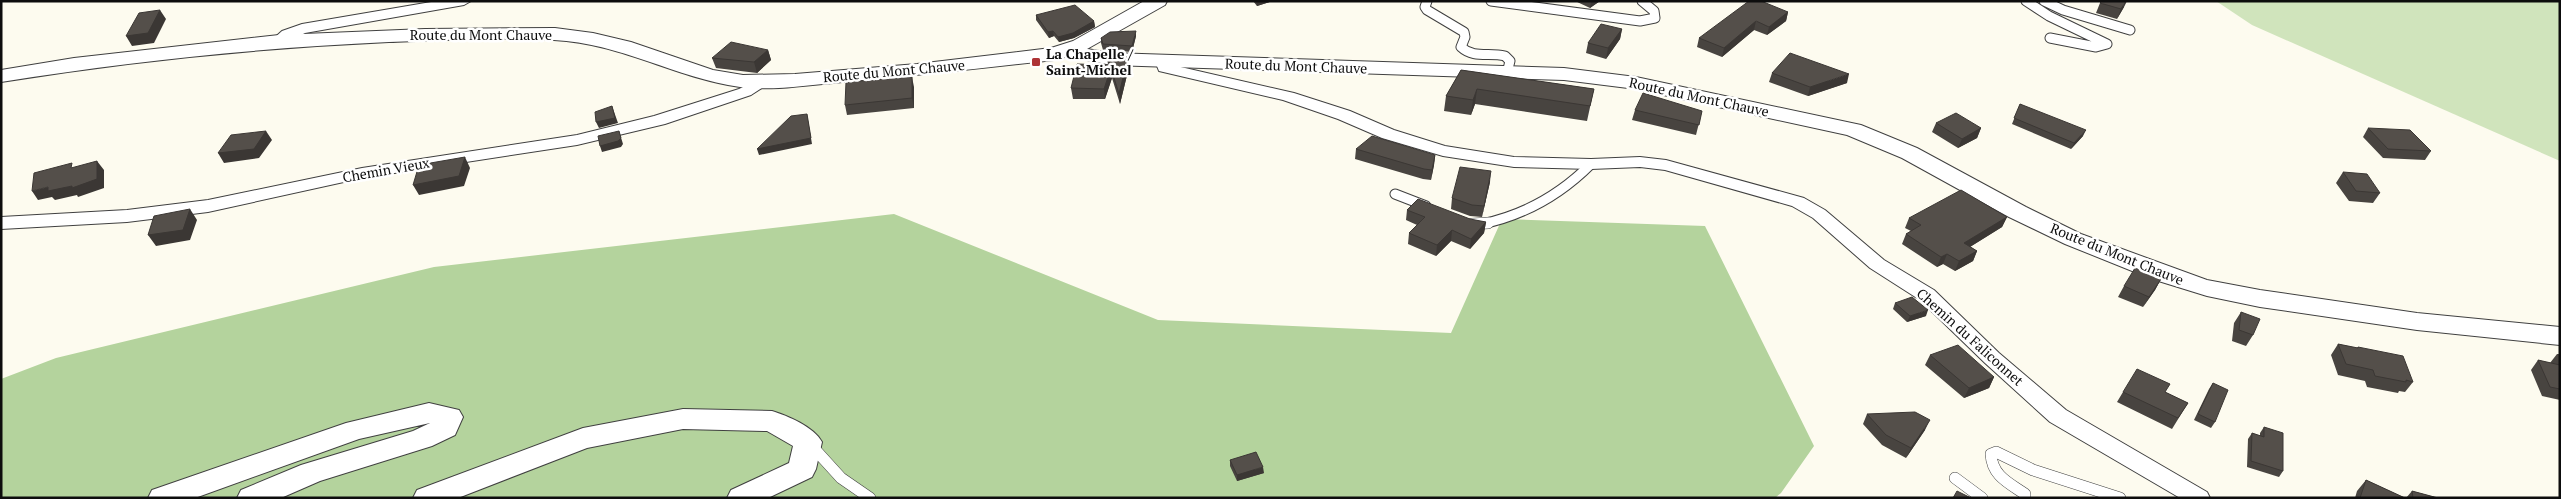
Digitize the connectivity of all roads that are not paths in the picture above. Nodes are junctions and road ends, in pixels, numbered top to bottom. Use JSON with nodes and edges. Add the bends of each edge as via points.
{"nodes":[{"id":1,"x":464,"y":1,"type":"edge"},
{"id":2,"x":1158,"y":1,"type":"edge"},
{"id":3,"x":1427,"y":1,"type":"edge"},
{"id":4,"x":1491,"y":1,"type":"edge"},
{"id":5,"x":1642,"y":1,"type":"edge"},
{"id":6,"x":2026,"y":1,"type":"edge"},
{"id":7,"x":2044,"y":1,"type":"edge"},
{"id":8,"x":2130,"y":30,"type":"dead end"},
{"id":9,"x":2050,"y":38,"type":"dead end"},
{"id":10,"x":279,"y":41,"type":"junction"},
{"id":11,"x":1070,"y":50,"type":"junction"},
{"id":12,"x":1163,"y":61,"type":"junction"},
{"id":13,"x":1507,"y":73,"type":"junction"},
{"id":14,"x":1,"y":76,"type":"edge"},
{"id":15,"x":763,"y":82,"type":"junction"},
{"id":16,"x":1591,"y":164,"type":"junction"},
{"id":17,"x":1394,"y":194,"type":"dead end"},
{"id":18,"x":1440,"y":211,"type":"edge"},
{"id":19,"x":1458,"y":218,"type":"edge"},
{"id":20,"x":1,"y":223,"type":"edge"},
{"id":21,"x":2560,"y":336,"type":"edge"},
{"id":22,"x":808,"y":442,"type":"junction"},
{"id":23,"x":1955,"y":478,"type":"dead end"},
{"id":24,"x":162,"y":498,"type":"edge"},
{"id":25,"x":251,"y":498,"type":"edge"},
{"id":26,"x":427,"y":498,"type":"edge"},
{"id":27,"x":741,"y":498,"type":"edge"},
{"id":28,"x":870,"y":498,"type":"edge"},
{"id":29,"x":1982,"y":498,"type":"edge"},
{"id":30,"x":2025,"y":498,"type":"edge"},
{"id":31,"x":2120,"y":498,"type":"edge"},
{"id":32,"x":2199,"y":498,"type":"edge"}],
"edges":[{"from":1,"to":10,"type":"street","via":[[302,28]]},
{"from":2,"to":11,"type":"street"},
{"from":3,"to":13,"type":"lane","via":[[1427,10],[1464,32],[1461,46],[1464,50],[1475,55],[1505,56],[1510,61]]},
{"from":4,"to":5,"type":"lane","via":[[1640,21],[1655,18],[1654,11]]},
{"from":6,"to":9,"type":"lane","via":[[2107,44],[2096,47]]},
{"from":7,"to":8,"type":"lane"},
{"from":10,"to":14,"type":"street","name":"Route du Mont Chauve","via":[[74,64]]},
{"from":10,"to":15,"type":"street","name":"Route du Mont Chauve","via":[[555,34],[624,46],[709,75]]},
{"from":11,"to":12,"type":"street","name":"Route du Mont Chauve","via":[[1085,56]]},
{"from":11,"to":15,"type":"street","name":"Route du Mont Chauve","via":[[1040,57]]},
{"from":12,"to":13,"type":"street","name":"Route du Mont Chauve"},
{"from":12,"to":16,"type":"street","name":"Chemin du Faliconnet","via":[[1165,68],[1288,96],[1443,151],[1514,162]]},
{"from":13,"to":21,"type":"street","name":"Route du Mont Chauve","via":[[1564,74],[1636,83],[1853,130],[1905,149],[1978,191],[2072,238],[2190,283],[2249,297],[2411,322]]},
{"from":15,"to":20,"type":"street","name":"Chemin Vieux","via":[[745,92],[659,120],[577,140],[362,172],[208,206],[127,216]]},
{"from":16,"to":19,"type":"lane","via":[[1573,184],[1540,205],[1508,219],[1477,225]]},
{"from":16,"to":32,"type":"street","name":"Chemin du Faliconnet","via":[[1640,162],[1666,165],[1798,202],[1819,214],[1876,264],[1927,295],[2058,416]]},
{"from":17,"to":18,"type":"lane"},
{"from":22,"to":26,"type":"street","via":[[772,420],[683,419],[583,438]]},
{"from":22,"to":27,"type":"street","via":[[802,469]]},
{"from":22,"to":28,"type":"lane","via":[[841,478]]},
{"from":23,"to":29,"type":"lane"},
{"from":24,"to":25,"type":"street","via":[[356,430],[428,413],[450,417],[445,428],[422,439],[311,473]]},
{"from":30,"to":31,"type":"lane","via":[[2025,494],[1994,471],[1991,454],[2004,454],[2034,470]]}]}
